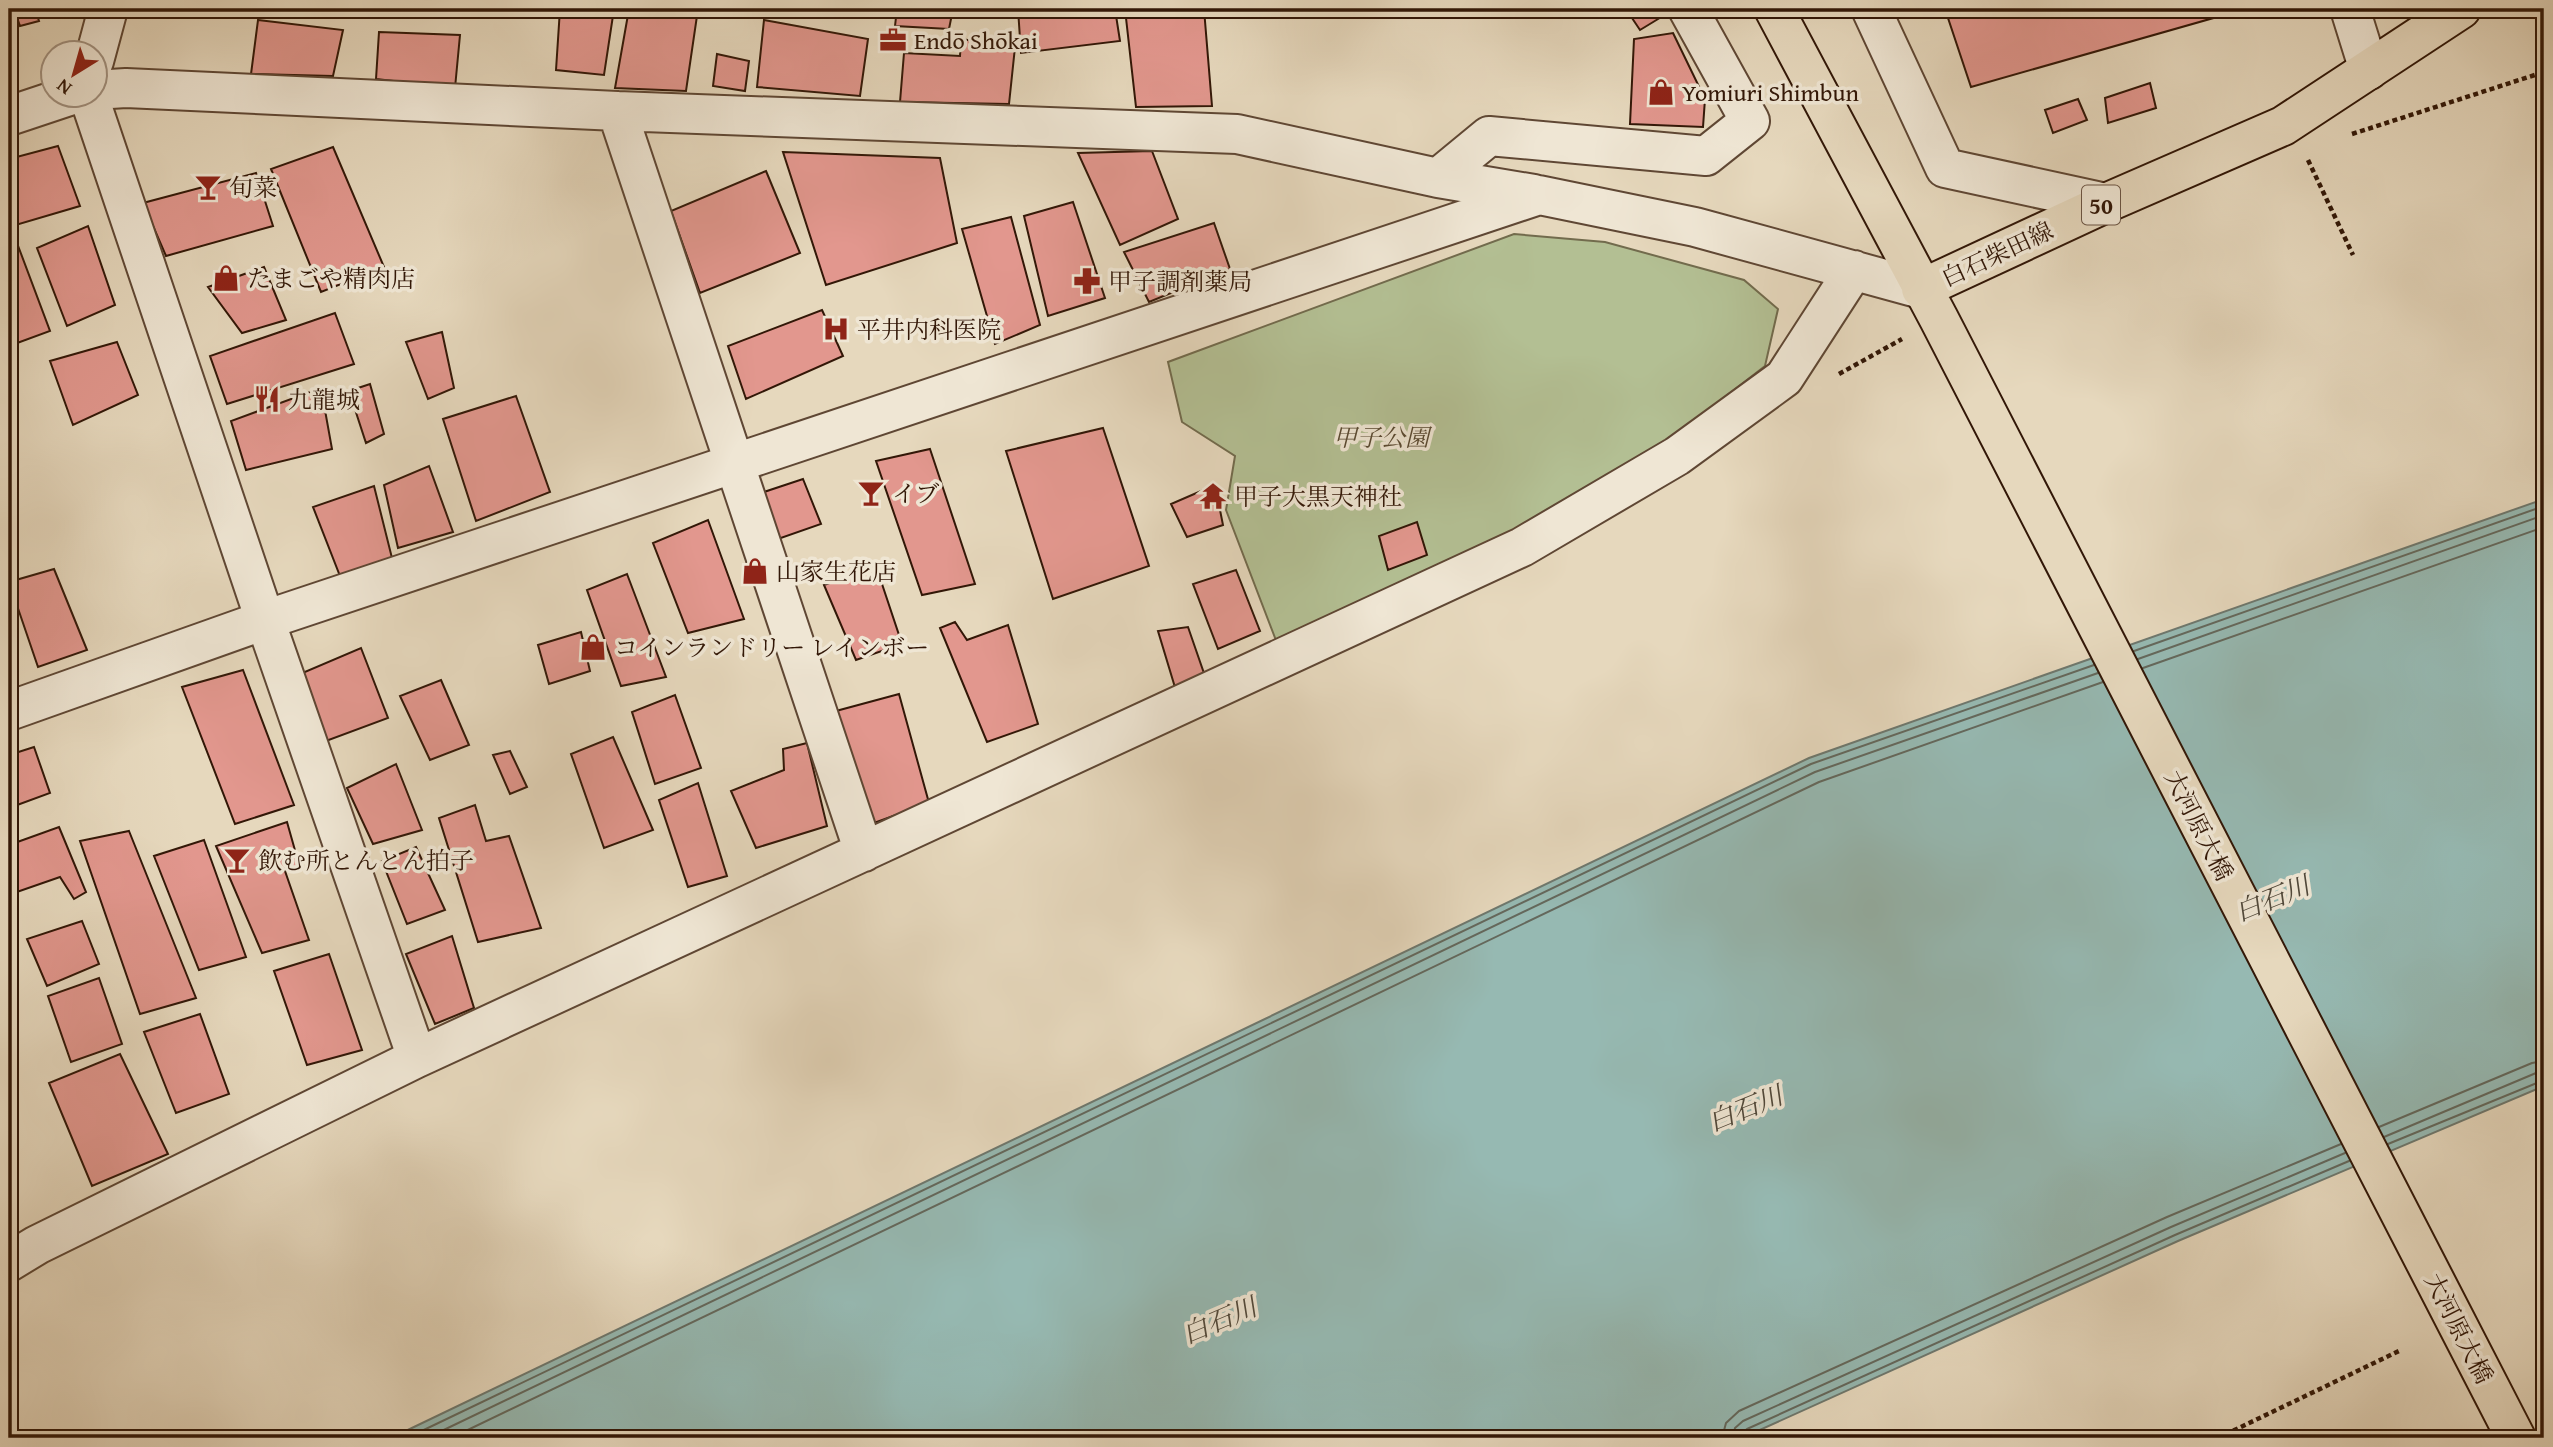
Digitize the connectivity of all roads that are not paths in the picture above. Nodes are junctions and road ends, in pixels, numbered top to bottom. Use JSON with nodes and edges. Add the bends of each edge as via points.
{"nodes":[{"id":1,"x":108,"y":9,"type":"edge"},
{"id":2,"x":1688,"y":9,"type":"edge"},
{"id":3,"x":1774,"y":9,"type":"edge"},
{"id":4,"x":1871,"y":9,"type":"edge"},
{"id":5,"x":2350,"y":9,"type":"edge"},
{"id":6,"x":2462,"y":9,"type":"edge"},
{"id":7,"x":100,"y":38,"type":"edge"},
{"id":8,"x":2369,"y":70,"type":"junction"},
{"id":9,"x":108,"y":89,"type":"edge"},
{"id":10,"x":38,"y":106,"type":"edge"},
{"id":11,"x":93,"y":108,"type":"edge"},
{"id":12,"x":617,"y":111,"type":"junction"},
{"id":13,"x":9,"y":116,"type":"edge"},
{"id":14,"x":1438,"y":178,"type":"junction"},
{"id":15,"x":1539,"y":195,"type":"junction"},
{"id":16,"x":2106,"y":203,"type":"junction"},
{"id":17,"x":1854,"y":270,"type":"junction"},
{"id":18,"x":1921,"y":289,"type":"junction"},
{"id":19,"x":734,"y":463,"type":"junction"},
{"id":20,"x":265,"y":620,"type":"junction"},
{"id":21,"x":9,"y":711,"type":"edge"},
{"id":22,"x":864,"y":852,"type":"junction"},
{"id":23,"x":417,"y":1058,"type":"junction"},
{"id":24,"x":9,"y":1262,"type":"edge"},
{"id":25,"x":2509,"y":1424,"type":"edge"}],
"edges":[{"from":1,"to":7,"type":"street"},
{"from":2,"to":14,"type":"street","via":[[1750,121],[1706,156],[1489,136]]},
{"from":3,"to":18,"type":"main road","name":"白石柴田線"},
{"from":4,"to":16,"type":"street","via":[[1945,168]]},
{"from":5,"to":8,"type":"street"},
{"from":6,"to":8,"type":"main road","name":"白石柴田線","number":"50"},
{"from":8,"to":16,"type":"main road","name":"白石柴田線","number":"50","via":[[2283,126]]},
{"from":9,"to":12,"type":"street"},
{"from":10,"to":13,"type":"street"},
{"from":11,"to":20,"type":"street"},
{"from":12,"to":14,"type":"street","via":[[1237,134]]},
{"from":12,"to":19,"type":"street"},
{"from":14,"to":15,"type":"street"},
{"from":15,"to":17,"type":"street","via":[[1695,227]]},
{"from":15,"to":19,"type":"street"},
{"from":16,"to":18,"type":"main road","name":"白石柴田線","number":"50"},
{"from":17,"to":18,"type":"street"},
{"from":17,"to":22,"type":"street","via":[[1784,378],[1677,456],[1522,547]]},
{"from":18,"to":25,"type":"main road","name":"大河原大橋"},
{"from":19,"to":20,"type":"street"},
{"from":19,"to":22,"type":"street"},
{"from":20,"to":21,"type":"street"},
{"from":20,"to":23,"type":"street"},
{"from":22,"to":23,"type":"street"},
{"from":23,"to":24,"type":"street"}]}
